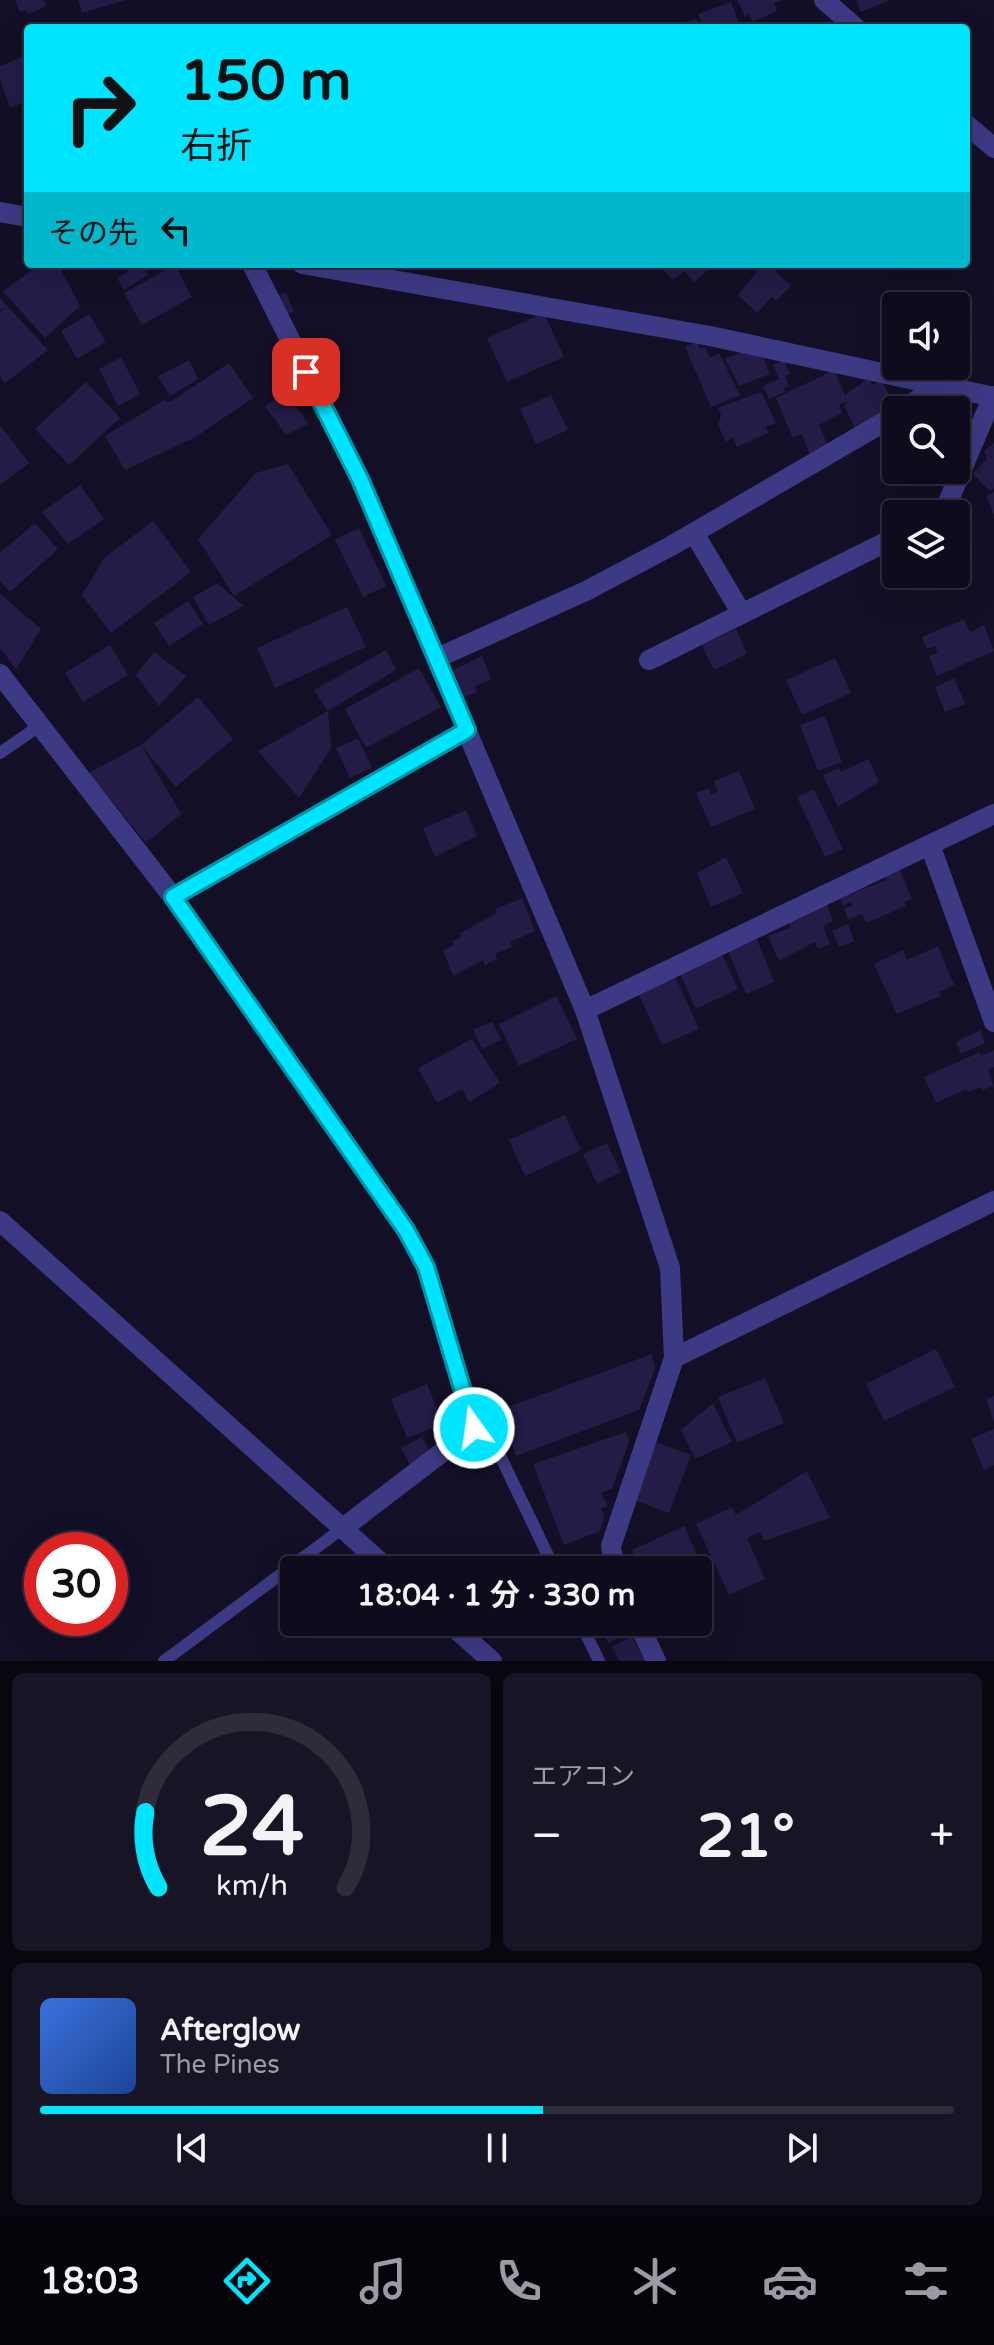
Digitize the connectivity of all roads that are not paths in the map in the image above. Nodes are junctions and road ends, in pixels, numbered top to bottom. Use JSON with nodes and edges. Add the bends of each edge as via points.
{"nodes":[{"id":1,"x":824,"y":0,"type":"edge"},
{"id":2,"x":851,"y":24,"type":"edge"},
{"id":3,"x":970,"y":127,"type":"edge"},
{"id":4,"x":994,"y":148,"type":"edge"},
{"id":5,"x":0,"y":212,"type":"edge"},
{"id":6,"x":24,"y":216,"type":"edge"},
{"id":7,"x":254,"y":268,"type":"edge"},
{"id":8,"x":325,"y":268,"type":"edge"},
{"id":9,"x":940,"y":384,"type":"junction"},
{"id":10,"x":923,"y":396,"type":"edge"},
{"id":11,"x":994,"y":396,"type":"edge"},
{"id":12,"x":882,"y":423,"type":"edge"},
{"id":13,"x":949,"y":500,"type":"edge"},
{"id":14,"x":694,"y":533,"type":"junction"},
{"id":15,"x":882,"y":544,"type":"edge"},
{"id":16,"x":742,"y":614,"type":"junction"},
{"id":17,"x":437,"y":658,"type":"junction"},
{"id":18,"x":649,"y":660,"type":"dead end"},
{"id":19,"x":0,"y":674,"type":"edge"},
{"id":20,"x":39,"y":726,"type":"junction"},
{"id":21,"x":467,"y":730,"type":"junction"},
{"id":22,"x":0,"y":753,"type":"edge"},
{"id":23,"x":994,"y":814,"type":"edge"},
{"id":24,"x":930,"y":845,"type":"junction"},
{"id":25,"x":173,"y":897,"type":"junction"},
{"id":26,"x":585,"y":1010,"type":"junction"},
{"id":27,"x":994,"y":1022,"type":"edge"},
{"id":28,"x":994,"y":1201,"type":"edge"},
{"id":29,"x":0,"y":1221,"type":"edge"},
{"id":30,"x":674,"y":1358,"type":"junction"},
{"id":31,"x":474,"y":1428,"type":"junction"},
{"id":32,"x":343,"y":1528,"type":"junction"},
{"id":33,"x":374,"y":1556,"type":"edge"},
{"id":34,"x":548,"y":1556,"type":"edge"},
{"id":35,"x":613,"y":1556,"type":"edge"},
{"id":36,"x":464,"y":1636,"type":"edge"},
{"id":37,"x":587,"y":1636,"type":"edge"},
{"id":38,"x":644,"y":1636,"type":"edge"},
{"id":39,"x":164,"y":1661,"type":"edge"},
{"id":40,"x":492,"y":1661,"type":"edge"},
{"id":41,"x":599,"y":1661,"type":"edge"},
{"id":42,"x":656,"y":1661,"type":"edge"}],
"edges":[{"from":1,"to":2,"type":"street"},
{"from":3,"to":4,"type":"street"},
{"from":5,"to":6,"type":"street"},
{"from":7,"to":17,"type":"street","via":[[360,479]]},
{"from":8,"to":9,"type":"street","via":[[710,336]]},
{"from":9,"to":10,"type":"street"},
{"from":9,"to":11,"type":"street"},
{"from":11,"to":13,"type":"street"},
{"from":12,"to":14,"type":"street"},
{"from":14,"to":16,"type":"street"},
{"from":14,"to":17,"type":"street","via":[[586,591]]},
{"from":15,"to":16,"type":"street"},
{"from":16,"to":18,"type":"street"},
{"from":17,"to":21,"type":"street"},
{"from":19,"to":20,"type":"street"},
{"from":20,"to":22,"type":"lane"},
{"from":20,"to":25,"type":"street"},
{"from":21,"to":25,"type":"street"},
{"from":21,"to":26,"type":"street"},
{"from":23,"to":24,"type":"street"},
{"from":24,"to":26,"type":"street"},
{"from":24,"to":27,"type":"street"},
{"from":25,"to":31,"type":"street","via":[[406,1230],[426,1267]]},
{"from":26,"to":30,"type":"street","via":[[670,1268]]},
{"from":28,"to":30,"type":"street"},
{"from":29,"to":32,"type":"street"},
{"from":30,"to":35,"type":"street","via":[[611,1546]]},
{"from":31,"to":32,"type":"street"},
{"from":31,"to":34,"type":"lane","via":[[493,1441]]},
{"from":32,"to":33,"type":"street"},
{"from":32,"to":39,"type":"lane"},
{"from":36,"to":40,"type":"street"},
{"from":37,"to":41,"type":"lane"},
{"from":38,"to":42,"type":"street"}]}
